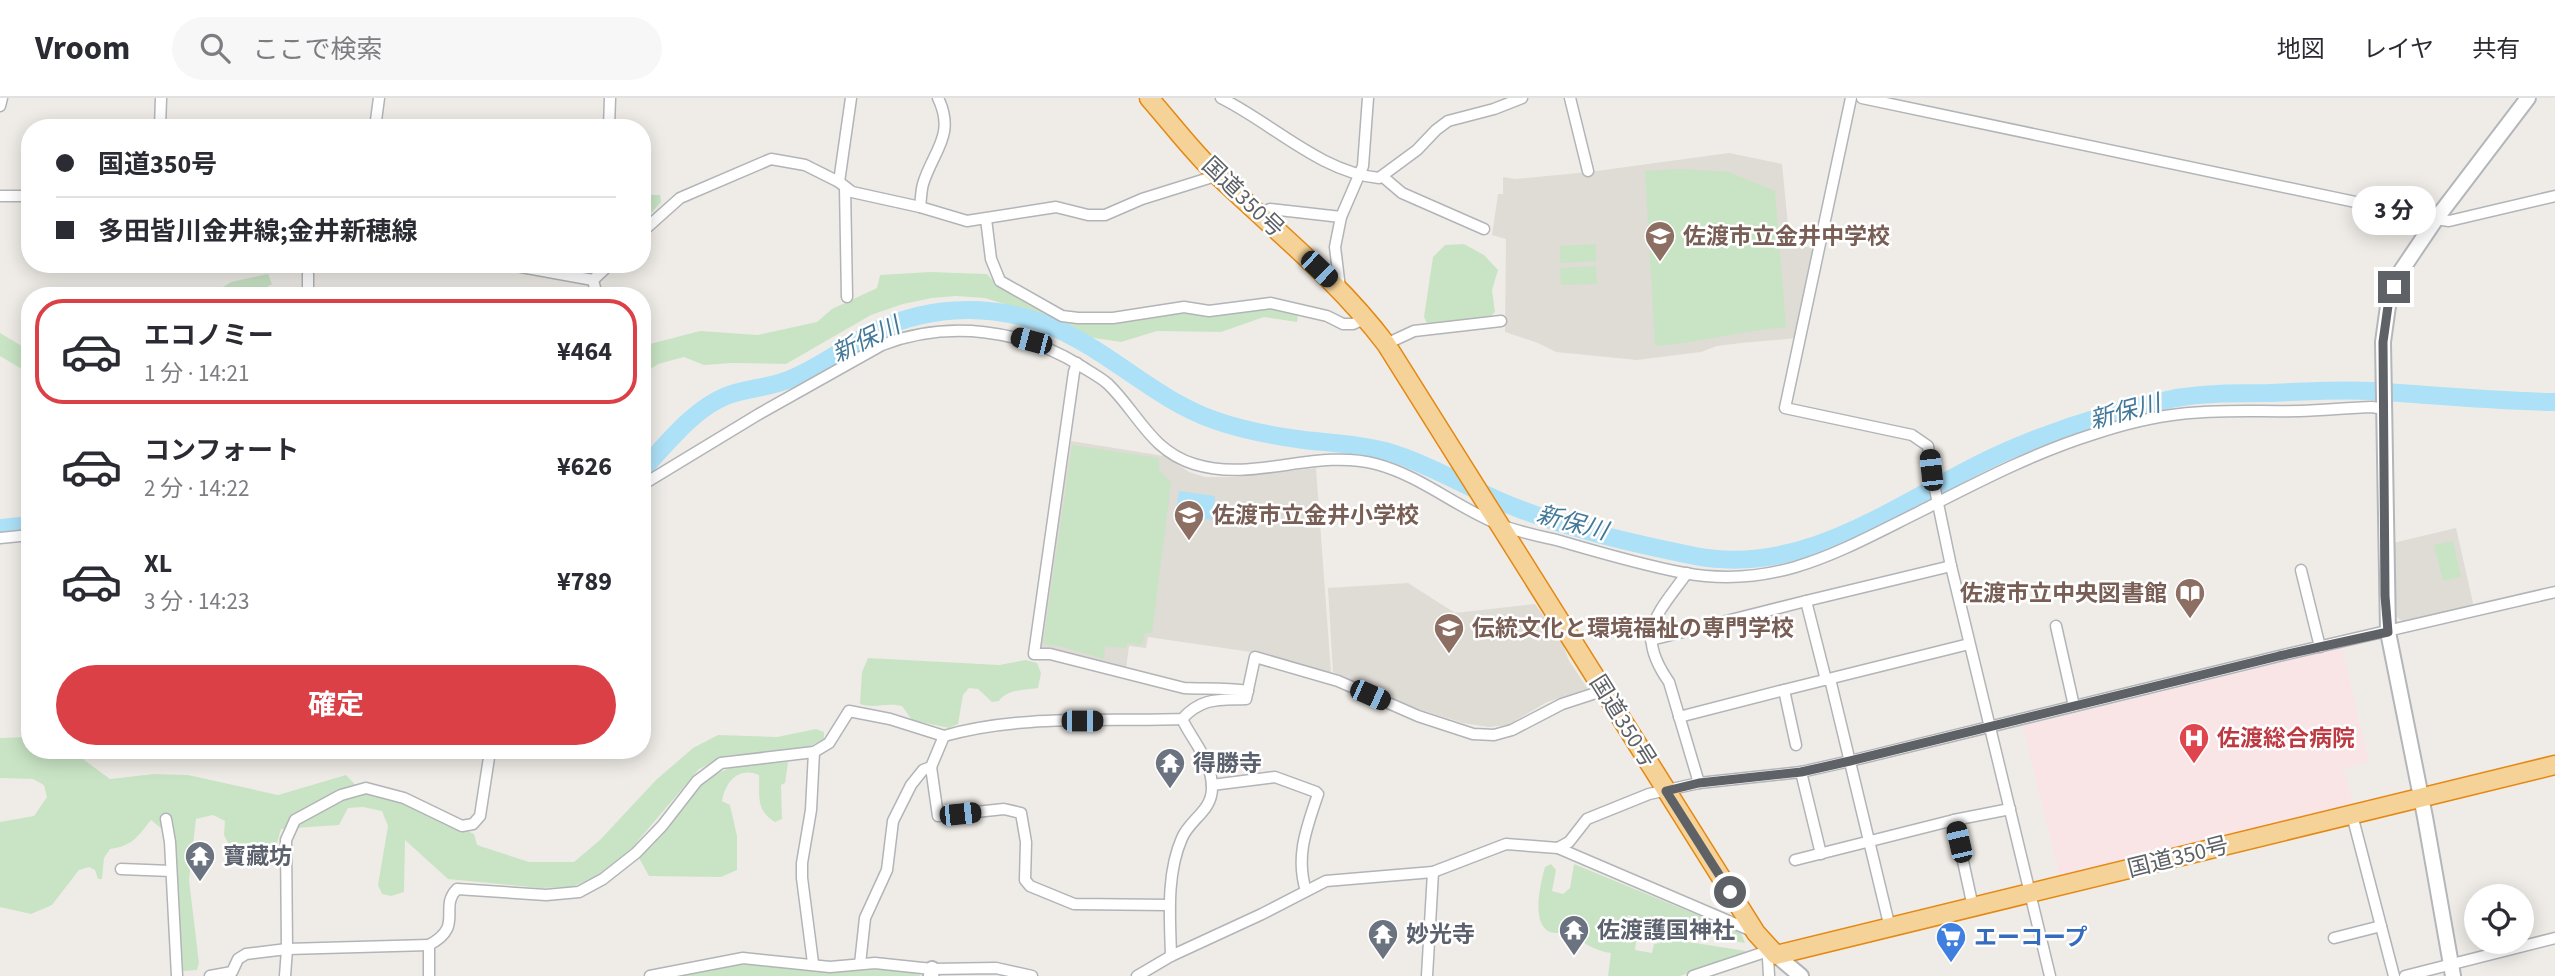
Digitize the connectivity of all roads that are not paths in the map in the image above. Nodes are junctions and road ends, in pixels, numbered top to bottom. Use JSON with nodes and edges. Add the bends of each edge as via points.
{"nodes":[{"id":1,"x":2,"y":98,"type":"edge"},
{"id":2,"x":161,"y":98,"type":"edge"},
{"id":3,"x":379,"y":98,"type":"edge"},
{"id":4,"x":610,"y":98,"type":"edge"},
{"id":5,"x":851,"y":98,"type":"edge"},
{"id":6,"x":938,"y":98,"type":"edge"},
{"id":7,"x":1149,"y":98,"type":"edge"},
{"id":8,"x":1368,"y":98,"type":"edge"},
{"id":9,"x":1522,"y":98,"type":"edge"},
{"id":10,"x":1570,"y":98,"type":"edge"},
{"id":11,"x":1851,"y":98,"type":"edge"},
{"id":12,"x":1862,"y":98,"type":"edge"},
{"id":13,"x":2528,"y":98,"type":"edge"},
{"id":14,"x":1227,"y":99,"type":"edge"},
{"id":15,"x":0,"y":106,"type":"edge"},
{"id":16,"x":160,"y":119,"type":"edge"},
{"id":17,"x":376,"y":119,"type":"edge"},
{"id":18,"x":609,"y":119,"type":"edge"},
{"id":19,"x":1588,"y":171,"type":"dead end"},
{"id":20,"x":1215,"y":173,"type":"junction"},
{"id":21,"x":1360,"y":174,"type":"junction"},
{"id":22,"x":1382,"y":176,"type":"junction"},
{"id":23,"x":842,"y":185,"type":"junction"},
{"id":24,"x":21,"y":196,"type":"edge"},
{"id":25,"x":2555,"y":196,"type":"edge"},
{"id":26,"x":0,"y":197,"type":"edge"},
{"id":27,"x":920,"y":207,"type":"junction"},
{"id":28,"x":1259,"y":214,"type":"junction"},
{"id":29,"x":1341,"y":217,"type":"junction"},
{"id":30,"x":986,"y":219,"type":"junction"},
{"id":31,"x":2436,"y":219,"type":"junction"},
{"id":32,"x":651,"y":224,"type":"edge"},
{"id":33,"x":1484,"y":229,"type":"dead end"},
{"id":34,"x":554,"y":273,"type":"edge"},
{"id":35,"x":600,"y":273,"type":"edge"},
{"id":36,"x":593,"y":280,"type":"junction"},
{"id":37,"x":595,"y":287,"type":"edge"},
{"id":38,"x":1340,"y":289,"type":"junction"},
{"id":39,"x":847,"y":297,"type":"dead end"},
{"id":40,"x":1367,"y":318,"type":"junction"},
{"id":41,"x":1501,"y":321,"type":"dead end"},
{"id":42,"x":1385,"y":344,"type":"junction"},
{"id":43,"x":1077,"y":363,"type":"junction"},
{"id":44,"x":2384,"y":409,"type":"junction"},
{"id":45,"x":651,"y":480,"type":"edge"},
{"id":46,"x":1937,"y":502,"type":"junction"},
{"id":47,"x":1495,"y":519,"type":"junction"},
{"id":48,"x":21,"y":536,"type":"edge"},
{"id":49,"x":0,"y":538,"type":"edge"},
{"id":50,"x":1951,"y":566,"type":"junction"},
{"id":51,"x":2301,"y":570,"type":"dead end"},
{"id":52,"x":1687,"y":573,"type":"junction"},
{"id":53,"x":2555,"y":592,"type":"edge"},
{"id":54,"x":1806,"y":601,"type":"junction"},
{"id":55,"x":2056,"y":626,"type":"dead end"},
{"id":56,"x":2388,"y":632,"type":"junction"},
{"id":57,"x":1651,"y":639,"type":"junction"},
{"id":58,"x":1969,"y":644,"type":"junction"},
{"id":59,"x":2320,"y":647,"type":"junction"},
{"id":60,"x":1828,"y":679,"type":"junction"},
{"id":61,"x":1605,"y":690,"type":"junction"},
{"id":62,"x":1784,"y":690,"type":"junction"},
{"id":63,"x":1248,"y":691,"type":"junction"},
{"id":64,"x":2074,"y":706,"type":"junction"},
{"id":65,"x":1679,"y":717,"type":"junction"},
{"id":66,"x":1182,"y":719,"type":"junction"},
{"id":67,"x":1990,"y":726,"type":"junction"},
{"id":68,"x":944,"y":736,"type":"junction"},
{"id":69,"x":1796,"y":745,"type":"dead end"},
{"id":70,"x":814,"y":751,"type":"junction"},
{"id":71,"x":489,"y":759,"type":"edge"},
{"id":72,"x":1850,"y":761,"type":"junction"},
{"id":73,"x":2555,"y":765,"type":"edge"},
{"id":74,"x":930,"y":767,"type":"junction"},
{"id":75,"x":1801,"y":772,"type":"junction"},
{"id":76,"x":1699,"y":783,"type":"junction"},
{"id":77,"x":1212,"y":785,"type":"junction"},
{"id":78,"x":1666,"y":791,"type":"junction"},
{"id":79,"x":2421,"y":798,"type":"junction"},
{"id":80,"x":2010,"y":809,"type":"junction"},
{"id":81,"x":2351,"y":815,"type":"junction"},
{"id":82,"x":166,"y":819,"type":"dead end"},
{"id":83,"x":1954,"y":820,"type":"junction"},
{"id":84,"x":1869,"y":841,"type":"junction"},
{"id":85,"x":1558,"y":848,"type":"junction"},
{"id":86,"x":1821,"y":853,"type":"junction"},
{"id":87,"x":1795,"y":860,"type":"dead end"},
{"id":88,"x":121,"y":869,"type":"dead end"},
{"id":89,"x":171,"y":871,"type":"junction"},
{"id":90,"x":1433,"y":872,"type":"junction"},
{"id":91,"x":1306,"y":891,"type":"junction"},
{"id":92,"x":2030,"y":894,"type":"junction"},
{"id":93,"x":1170,"y":905,"type":"junction"},
{"id":94,"x":1973,"y":907,"type":"junction"},
{"id":95,"x":2381,"y":926,"type":"junction"},
{"id":96,"x":1890,"y":928,"type":"junction"},
{"id":97,"x":1756,"y":933,"type":"junction"},
{"id":98,"x":2334,"y":938,"type":"dead end"},
{"id":99,"x":2555,"y":939,"type":"edge"},
{"id":100,"x":429,"y":945,"type":"junction"},
{"id":101,"x":287,"y":949,"type":"junction"},
{"id":102,"x":1776,"y":954,"type":"junction"},
{"id":103,"x":1171,"y":956,"type":"junction"},
{"id":104,"x":813,"y":963,"type":"junction"},
{"id":105,"x":860,"y":964,"type":"junction"},
{"id":106,"x":2452,"y":971,"type":"edge"},
{"id":107,"x":932,"y":972,"type":"edge"},
{"id":108,"x":177,"y":976,"type":"edge"},
{"id":109,"x":210,"y":976,"type":"edge"},
{"id":110,"x":285,"y":976,"type":"edge"},
{"id":111,"x":429,"y":976,"type":"edge"},
{"id":112,"x":650,"y":976,"type":"edge"},
{"id":113,"x":1032,"y":976,"type":"edge"},
{"id":114,"x":1137,"y":976,"type":"edge"},
{"id":115,"x":1427,"y":976,"type":"edge"},
{"id":116,"x":1693,"y":976,"type":"edge"},
{"id":117,"x":1769,"y":976,"type":"edge"},
{"id":118,"x":1801,"y":976,"type":"edge"},
{"id":119,"x":2050,"y":976,"type":"edge"},
{"id":120,"x":2394,"y":976,"type":"edge"},
{"id":121,"x":2405,"y":976,"type":"edge"}],
"edges":[{"from":1,"to":15,"type":"street"},
{"from":2,"to":16,"type":"street"},
{"from":3,"to":17,"type":"street"},
{"from":4,"to":18,"type":"street"},
{"from":5,"to":23,"type":"street"},
{"from":6,"to":27,"type":"street","via":[[946,124],[943,142],[923,184]]},
{"from":7,"to":20,"type":"highway","name":"国道350号"},
{"from":8,"to":21,"type":"street"},
{"from":9,"to":22,"type":"street","via":[[1448,121]]},
{"from":10,"to":19,"type":"street"},
{"from":11,"to":46,"type":"street","via":[[1785,408],[1912,435],[1928,446]]},
{"from":12,"to":31,"type":"street"},
{"from":13,"to":31,"type":"main road"},
{"from":14,"to":21,"type":"street","via":[[1326,161]]},
{"from":20,"to":28,"type":"highway","name":"国道350号"},
{"from":20,"to":30,"type":"street","via":[[1105,215],[1056,207]]},
{"from":21,"to":22,"type":"street"},
{"from":21,"to":29,"type":"street"},
{"from":22,"to":33,"type":"street","via":[[1402,193]]},
{"from":23,"to":27,"type":"street","via":[[873,198]]},
{"from":23,"to":32,"type":"street","via":[[804,165],[771,159],[680,198]]},
{"from":23,"to":39,"type":"street"},
{"from":24,"to":26,"type":"street"},
{"from":25,"to":31,"type":"street","via":[[2449,221]]},
{"from":27,"to":30,"type":"street","via":[[967,221]]},
{"from":28,"to":29,"type":"street","via":[[1270,209]]},
{"from":28,"to":38,"type":"highway","name":"国道350号"},
{"from":29,"to":38,"type":"street","via":[[1335,247]]},
{"from":30,"to":40,"type":"street","via":[[1000,281],[1062,316],[1093,320],[1184,307],[1209,311],[1271,303],[1343,324]]},
{"from":31,"to":44,"type":"main road","via":[[2394,287],[2385,323]]},
{"from":34,"to":36,"type":"street"},
{"from":35,"to":36,"type":"street"},
{"from":36,"to":37,"type":"street"},
{"from":38,"to":40,"type":"highway","name":"国道350号"},
{"from":40,"to":42,"type":"highway","name":"国道350号"},
{"from":41,"to":42,"type":"street","via":[[1414,331]]},
{"from":42,"to":47,"type":"highway","name":"国道350号"},
{"from":43,"to":45,"type":"street","via":[[1054,350],[1003,334],[970,330],[901,338],[759,414]]},
{"from":43,"to":47,"type":"street","via":[[1106,382],[1166,452],[1184,461],[1248,470],[1348,459],[1421,482],[1457,504]]},
{"from":43,"to":63,"type":"street","via":[[1034,654],[1050,654],[1184,688]]},
{"from":44,"to":46,"type":"street","via":[[2174,414],[2048,450]]},
{"from":44,"to":56,"type":"main road"},
{"from":46,"to":50,"type":"street"},
{"from":46,"to":52,"type":"street","via":[[1832,555],[1780,572],[1727,578]]},
{"from":47,"to":52,"type":"street"},
{"from":47,"to":61,"type":"highway","name":"国道350号"},
{"from":48,"to":49,"type":"street"},
{"from":50,"to":54,"type":"street"},
{"from":50,"to":58,"type":"street"},
{"from":51,"to":59,"type":"street"},
{"from":52,"to":57,"type":"street","via":[[1653,619]]},
{"from":53,"to":56,"type":"street"},
{"from":54,"to":57,"type":"street"},
{"from":54,"to":60,"type":"street"},
{"from":55,"to":64,"type":"street"},
{"from":56,"to":59,"type":"street"},
{"from":56,"to":79,"type":"main road"},
{"from":57,"to":65,"type":"street"},
{"from":58,"to":60,"type":"street"},
{"from":58,"to":67,"type":"street"},
{"from":59,"to":64,"type":"street"},
{"from":60,"to":62,"type":"street"},
{"from":60,"to":72,"type":"street"},
{"from":61,"to":63,"type":"street","via":[[1562,704],[1512,730],[1483,735],[1418,716],[1339,681],[1255,657]]},
{"from":61,"to":78,"type":"highway","name":"国道350号"},
{"from":62,"to":65,"type":"street"},
{"from":62,"to":69,"type":"street"},
{"from":63,"to":66,"type":"street","via":[[1246,699],[1197,705]]},
{"from":64,"to":67,"type":"street"},
{"from":65,"to":76,"type":"street"},
{"from":66,"to":68,"type":"street","via":[[1015,721]]},
{"from":66,"to":77,"type":"street","via":[[1203,752]]},
{"from":67,"to":72,"type":"street"},
{"from":67,"to":80,"type":"street"},
{"from":68,"to":70,"type":"street","via":[[849,711],[829,743]]},
{"from":68,"to":74,"type":"street"},
{"from":70,"to":100,"type":"street","via":[[721,763],[697,781],[636,853],[579,892],[546,895],[457,889],[451,900],[448,930]]},
{"from":70,"to":104,"type":"street","via":[[802,863]]},
{"from":71,"to":101,"type":"street","via":[[480,816],[473,824],[462,826],[404,798],[366,788],[341,795],[295,820],[286,840]]},
{"from":72,"to":75,"type":"street"},
{"from":72,"to":84,"type":"street"},
{"from":73,"to":79,"type":"highway","name":"国道350号"},
{"from":74,"to":93,"type":"street","via":[[938,816],[1004,809],[1021,813],[1025,880],[1030,886],[1074,904]]},
{"from":74,"to":105,"type":"street","via":[[911,785],[893,821],[887,870],[865,918]]},
{"from":75,"to":76,"type":"street"},
{"from":75,"to":86,"type":"street"},
{"from":76,"to":78,"type":"street"},
{"from":77,"to":91,"type":"street","via":[[1275,777],[1318,794],[1301,844],[1300,873]]},
{"from":77,"to":93,"type":"street","via":[[1208,805],[1182,835],[1174,860]]},
{"from":78,"to":85,"type":"street","via":[[1591,817]]},
{"from":78,"to":97,"type":"highway","name":"国道350号"},
{"from":79,"to":81,"type":"highway","name":"国道350号"},
{"from":79,"to":106,"type":"main road"},
{"from":80,"to":83,"type":"street"},
{"from":80,"to":92,"type":"street"},
{"from":81,"to":92,"type":"highway","name":"国道350号"},
{"from":81,"to":95,"type":"street"},
{"from":82,"to":89,"type":"street"},
{"from":83,"to":84,"type":"street"},
{"from":83,"to":94,"type":"street"},
{"from":84,"to":86,"type":"street"},
{"from":84,"to":96,"type":"street"},
{"from":85,"to":90,"type":"street","via":[[1498,845]]},
{"from":85,"to":97,"type":"street"},
{"from":86,"to":87,"type":"street"},
{"from":88,"to":89,"type":"street"},
{"from":89,"to":108,"type":"street"},
{"from":90,"to":91,"type":"street","via":[[1325,881]]},
{"from":90,"to":115,"type":"street"},
{"from":91,"to":103,"type":"street"},
{"from":92,"to":94,"type":"highway","name":"国道350号"},
{"from":92,"to":119,"type":"street"},
{"from":93,"to":103,"type":"street"},
{"from":94,"to":96,"type":"highway","name":"国道350号"},
{"from":95,"to":98,"type":"street"},
{"from":95,"to":120,"type":"street"},
{"from":96,"to":102,"type":"highway","name":"国道350号"},
{"from":97,"to":102,"type":"highway","name":"国道350号"},
{"from":99,"to":106,"type":"street"},
{"from":100,"to":101,"type":"street"},
{"from":100,"to":111,"type":"street"},
{"from":101,"to":109,"type":"street","via":[[246,954],[232,972]]},
{"from":101,"to":110,"type":"street"},
{"from":102,"to":116,"type":"street","via":[[1762,953]]},
{"from":102,"to":117,"type":"street","via":[[1768,958]]},
{"from":102,"to":118,"type":"main road"},
{"from":103,"to":114,"type":"street"},
{"from":104,"to":105,"type":"street","via":[[830,967]]},
{"from":104,"to":112,"type":"street","via":[[730,959]]},
{"from":105,"to":107,"type":"street","via":[[875,962]]},
{"from":106,"to":121,"type":"street"},
{"from":107,"to":113,"type":"street","via":[[996,968]]}]}
